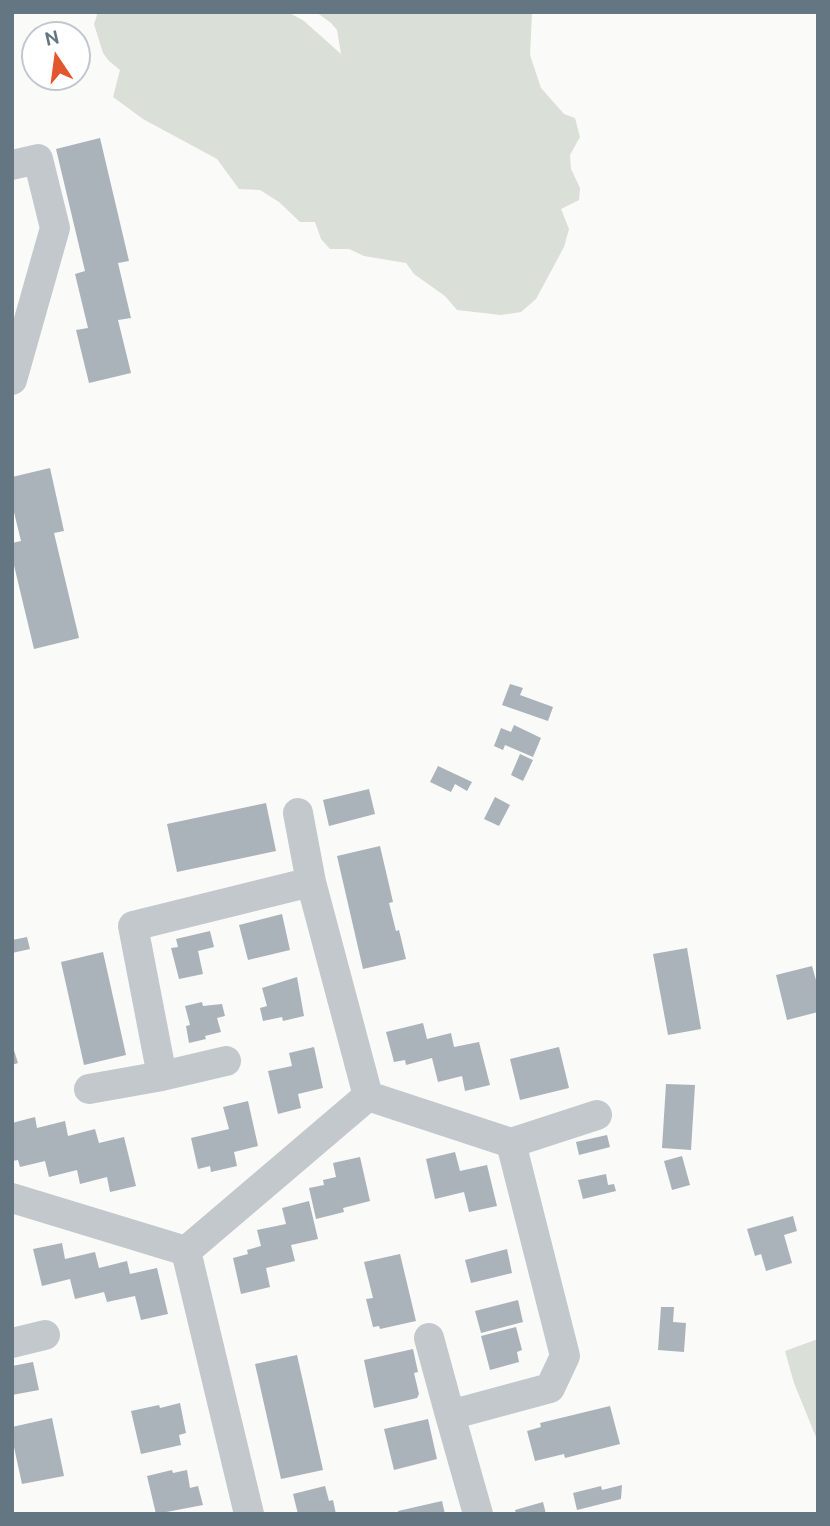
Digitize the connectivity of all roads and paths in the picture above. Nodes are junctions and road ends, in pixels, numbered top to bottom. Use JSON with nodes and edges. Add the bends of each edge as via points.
{"nodes":[{"id":1,"x":12,"y":165,"type":"edge"},
{"id":2,"x":12,"y":380,"type":"edge"},
{"id":3,"x":298,"y":813,"type":"dead end"},
{"id":4,"x":311,"y":882,"type":"junction"},
{"id":5,"x":226,"y":1061,"type":"dead end"},
{"id":6,"x":162,"y":1076,"type":"junction"},
{"id":7,"x":89,"y":1089,"type":"dead end"},
{"id":8,"x":368,"y":1096,"type":"junction"},
{"id":9,"x":597,"y":1115,"type":"dead end"},
{"id":10,"x":510,"y":1143,"type":"junction"},
{"id":11,"x":12,"y":1198,"type":"edge"},
{"id":12,"x":186,"y":1251,"type":"junction"},
{"id":13,"x":45,"y":1335,"type":"dead end"},
{"id":14,"x":429,"y":1338,"type":"dead end"},
{"id":15,"x":12,"y":1343,"type":"edge"},
{"id":16,"x":450,"y":1415,"type":"junction"},
{"id":17,"x":249,"y":1514,"type":"edge"},
{"id":18,"x":478,"y":1514,"type":"edge"}],
"edges":[{"from":1,"to":2,"type":"street","via":[[38,159],[55,228]]},
{"from":3,"to":4,"type":"street"},
{"from":4,"to":6,"type":"street","via":[[133,926]]},
{"from":4,"to":8,"type":"street"},
{"from":5,"to":6,"type":"street"},
{"from":6,"to":7,"type":"street"},
{"from":8,"to":10,"type":"street"},
{"from":8,"to":12,"type":"street"},
{"from":9,"to":10,"type":"street"},
{"from":10,"to":16,"type":"street","via":[[565,1356],[550,1388]]},
{"from":11,"to":12,"type":"street"},
{"from":12,"to":17,"type":"street"},
{"from":13,"to":15,"type":"street"},
{"from":14,"to":16,"type":"street"},
{"from":16,"to":18,"type":"street"}]}
